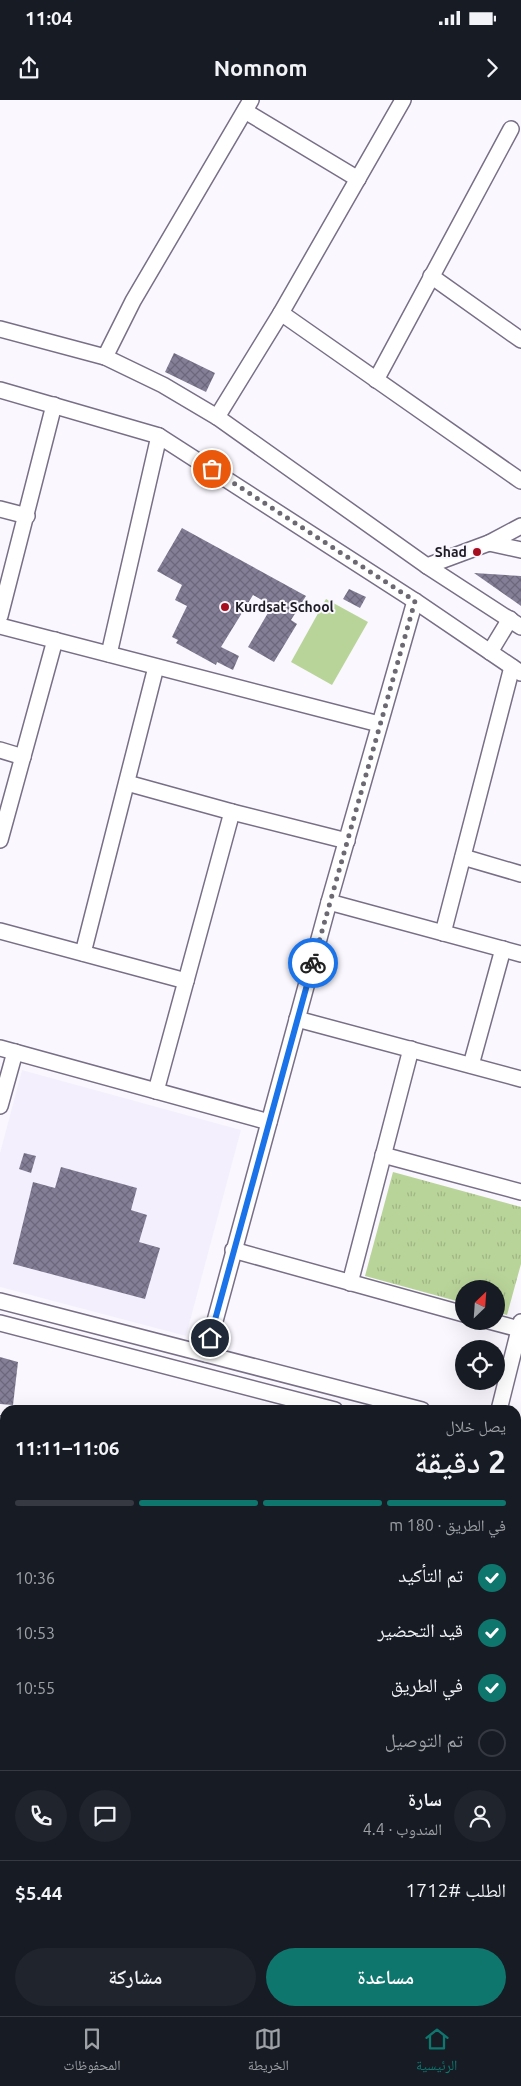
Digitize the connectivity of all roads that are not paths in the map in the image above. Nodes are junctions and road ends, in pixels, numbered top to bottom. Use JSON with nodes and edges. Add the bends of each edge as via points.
{"nodes":[{"id":1,"x":403,"y":100,"type":"edge"},
{"id":2,"x":248,"y":105,"type":"edge"},
{"id":3,"x":511,"y":129,"type":"dead end"},
{"id":4,"x":358,"y":179,"type":"junction"},
{"id":5,"x":431,"y":276,"type":"junction"},
{"id":6,"x":281,"y":313,"type":"junction"},
{"id":7,"x":0,"y":329,"type":"edge"},
{"id":8,"x":521,"y":340,"type":"edge"},
{"id":9,"x":105,"y":357,"type":"junction"},
{"id":10,"x":376,"y":380,"type":"junction"},
{"id":11,"x":0,"y":390,"type":"edge"},
{"id":12,"x":54,"y":405,"type":"junction"},
{"id":13,"x":217,"y":417,"type":"junction"},
{"id":14,"x":159,"y":436,"type":"junction"},
{"id":15,"x":521,"y":481,"type":"edge"},
{"id":16,"x":0,"y":509,"type":"edge"},
{"id":17,"x":27,"y":516,"type":"junction"},
{"id":18,"x":521,"y":526,"type":"edge"},
{"id":19,"x":489,"y":543,"type":"junction"},
{"id":20,"x":521,"y":550,"type":"edge"},
{"id":21,"x":427,"y":566,"type":"junction"},
{"id":22,"x":415,"y":601,"type":"junction"},
{"id":23,"x":0,"y":616,"type":"edge"},
{"id":24,"x":515,"y":623,"type":"edge"},
{"id":25,"x":0,"y":626,"type":"edge"},
{"id":26,"x":55,"y":640,"type":"junction"},
{"id":27,"x":490,"y":652,"type":"junction"},
{"id":28,"x":108,"y":654,"type":"junction"},
{"id":29,"x":156,"y":666,"type":"junction"},
{"id":30,"x":516,"y":670,"type":"edge"},
{"id":31,"x":379,"y":724,"type":"junction"},
{"id":32,"x":0,"y":750,"type":"edge"},
{"id":33,"x":23,"y":756,"type":"junction"},
{"id":34,"x":127,"y":783,"type":"junction"},
{"id":35,"x":232,"y":812,"type":"junction"},
{"id":36,"x":0,"y":840,"type":"edge"},
{"id":37,"x":347,"y":841,"type":"junction"},
{"id":38,"x":463,"y":857,"type":"junction"},
{"id":39,"x":521,"y":874,"type":"edge"},
{"id":40,"x":330,"y":902,"type":"junction"},
{"id":41,"x":0,"y":931,"type":"edge"},
{"id":42,"x":443,"y":933,"type":"junction"},
{"id":43,"x":503,"y":949,"type":"junction"},
{"id":44,"x":83,"y":953,"type":"junction"},
{"id":45,"x":521,"y":954,"type":"edge"},
{"id":46,"x":186,"y":980,"type":"junction"},
{"id":47,"x":297,"y":1019,"type":"junction"},
{"id":48,"x":411,"y":1049,"type":"junction"},
{"id":49,"x":7,"y":1050,"type":"edge"},
{"id":50,"x":471,"y":1065,"type":"junction"},
{"id":51,"x":521,"y":1079,"type":"edge"},
{"id":52,"x":156,"y":1091,"type":"junction"},
{"id":53,"x":0,"y":1106,"type":"edge"},
{"id":54,"x":269,"y":1122,"type":"junction"},
{"id":55,"x":383,"y":1155,"type":"junction"},
{"id":56,"x":521,"y":1192,"type":"edge"},
{"id":57,"x":233,"y":1250,"type":"junction"},
{"id":58,"x":350,"y":1283,"type":"junction"},
{"id":59,"x":0,"y":1301,"type":"edge"},
{"id":60,"x":455,"y":1312,"type":"edge"},
{"id":61,"x":0,"y":1323,"type":"edge"},
{"id":62,"x":505,"y":1324,"type":"edge"},
{"id":63,"x":520,"y":1326,"type":"edge"},
{"id":64,"x":206,"y":1354,"type":"junction"},
{"id":65,"x":316,"y":1405,"type":"edge"},
{"id":66,"x":403,"y":1405,"type":"edge"},
{"id":67,"x":500,"y":1405,"type":"edge"}],
"edges":[{"from":1,"to":4,"type":"street"},
{"from":2,"to":4,"type":"street"},
{"from":2,"to":9,"type":"street","via":[[133,301]]},
{"from":3,"to":5,"type":"street"},
{"from":4,"to":6,"type":"street"},
{"from":5,"to":8,"type":"street"},
{"from":5,"to":10,"type":"street"},
{"from":6,"to":10,"type":"street"},
{"from":6,"to":13,"type":"street"},
{"from":7,"to":9,"type":"street"},
{"from":9,"to":13,"type":"street"},
{"from":10,"to":15,"type":"street"},
{"from":11,"to":12,"type":"street"},
{"from":12,"to":14,"type":"street"},
{"from":12,"to":17,"type":"street"},
{"from":13,"to":21,"type":"street"},
{"from":14,"to":22,"type":"street"},
{"from":14,"to":28,"type":"street"},
{"from":16,"to":17,"type":"street"},
{"from":17,"to":23,"type":"street"},
{"from":18,"to":19,"type":"street"},
{"from":19,"to":20,"type":"street"},
{"from":19,"to":21,"type":"street"},
{"from":21,"to":24,"type":"street"},
{"from":22,"to":27,"type":"street"},
{"from":22,"to":31,"type":"street"},
{"from":24,"to":27,"type":"street"},
{"from":25,"to":26,"type":"street"},
{"from":26,"to":28,"type":"street"},
{"from":26,"to":33,"type":"street"},
{"from":27,"to":30,"type":"street"},
{"from":28,"to":29,"type":"street"},
{"from":29,"to":31,"type":"street"},
{"from":29,"to":34,"type":"street"},
{"from":30,"to":38,"type":"street"},
{"from":31,"to":37,"type":"street"},
{"from":32,"to":33,"type":"street"},
{"from":33,"to":36,"type":"street"},
{"from":34,"to":35,"type":"street"},
{"from":34,"to":44,"type":"street"},
{"from":35,"to":37,"type":"street"},
{"from":35,"to":46,"type":"street"},
{"from":37,"to":40,"type":"street"},
{"from":38,"to":39,"type":"street"},
{"from":38,"to":42,"type":"street"},
{"from":40,"to":42,"type":"street"},
{"from":40,"to":47,"type":"street"},
{"from":41,"to":44,"type":"street"},
{"from":42,"to":43,"type":"street"},
{"from":43,"to":45,"type":"street"},
{"from":43,"to":50,"type":"street"},
{"from":44,"to":46,"type":"street"},
{"from":46,"to":52,"type":"street"},
{"from":47,"to":48,"type":"street"},
{"from":47,"to":54,"type":"street"},
{"from":48,"to":50,"type":"street"},
{"from":48,"to":55,"type":"street"},
{"from":49,"to":52,"type":"street"},
{"from":49,"to":53,"type":"street"},
{"from":50,"to":51,"type":"street"},
{"from":52,"to":54,"type":"street"},
{"from":54,"to":57,"type":"street"},
{"from":55,"to":56,"type":"street"},
{"from":55,"to":58,"type":"street"},
{"from":57,"to":58,"type":"street"},
{"from":57,"to":64,"type":"street"},
{"from":58,"to":60,"type":"street"},
{"from":59,"to":64,"type":"street"},
{"from":61,"to":65,"type":"street"},
{"from":62,"to":63,"type":"street"},
{"from":63,"to":67,"type":"street"},
{"from":64,"to":66,"type":"street"}]}
